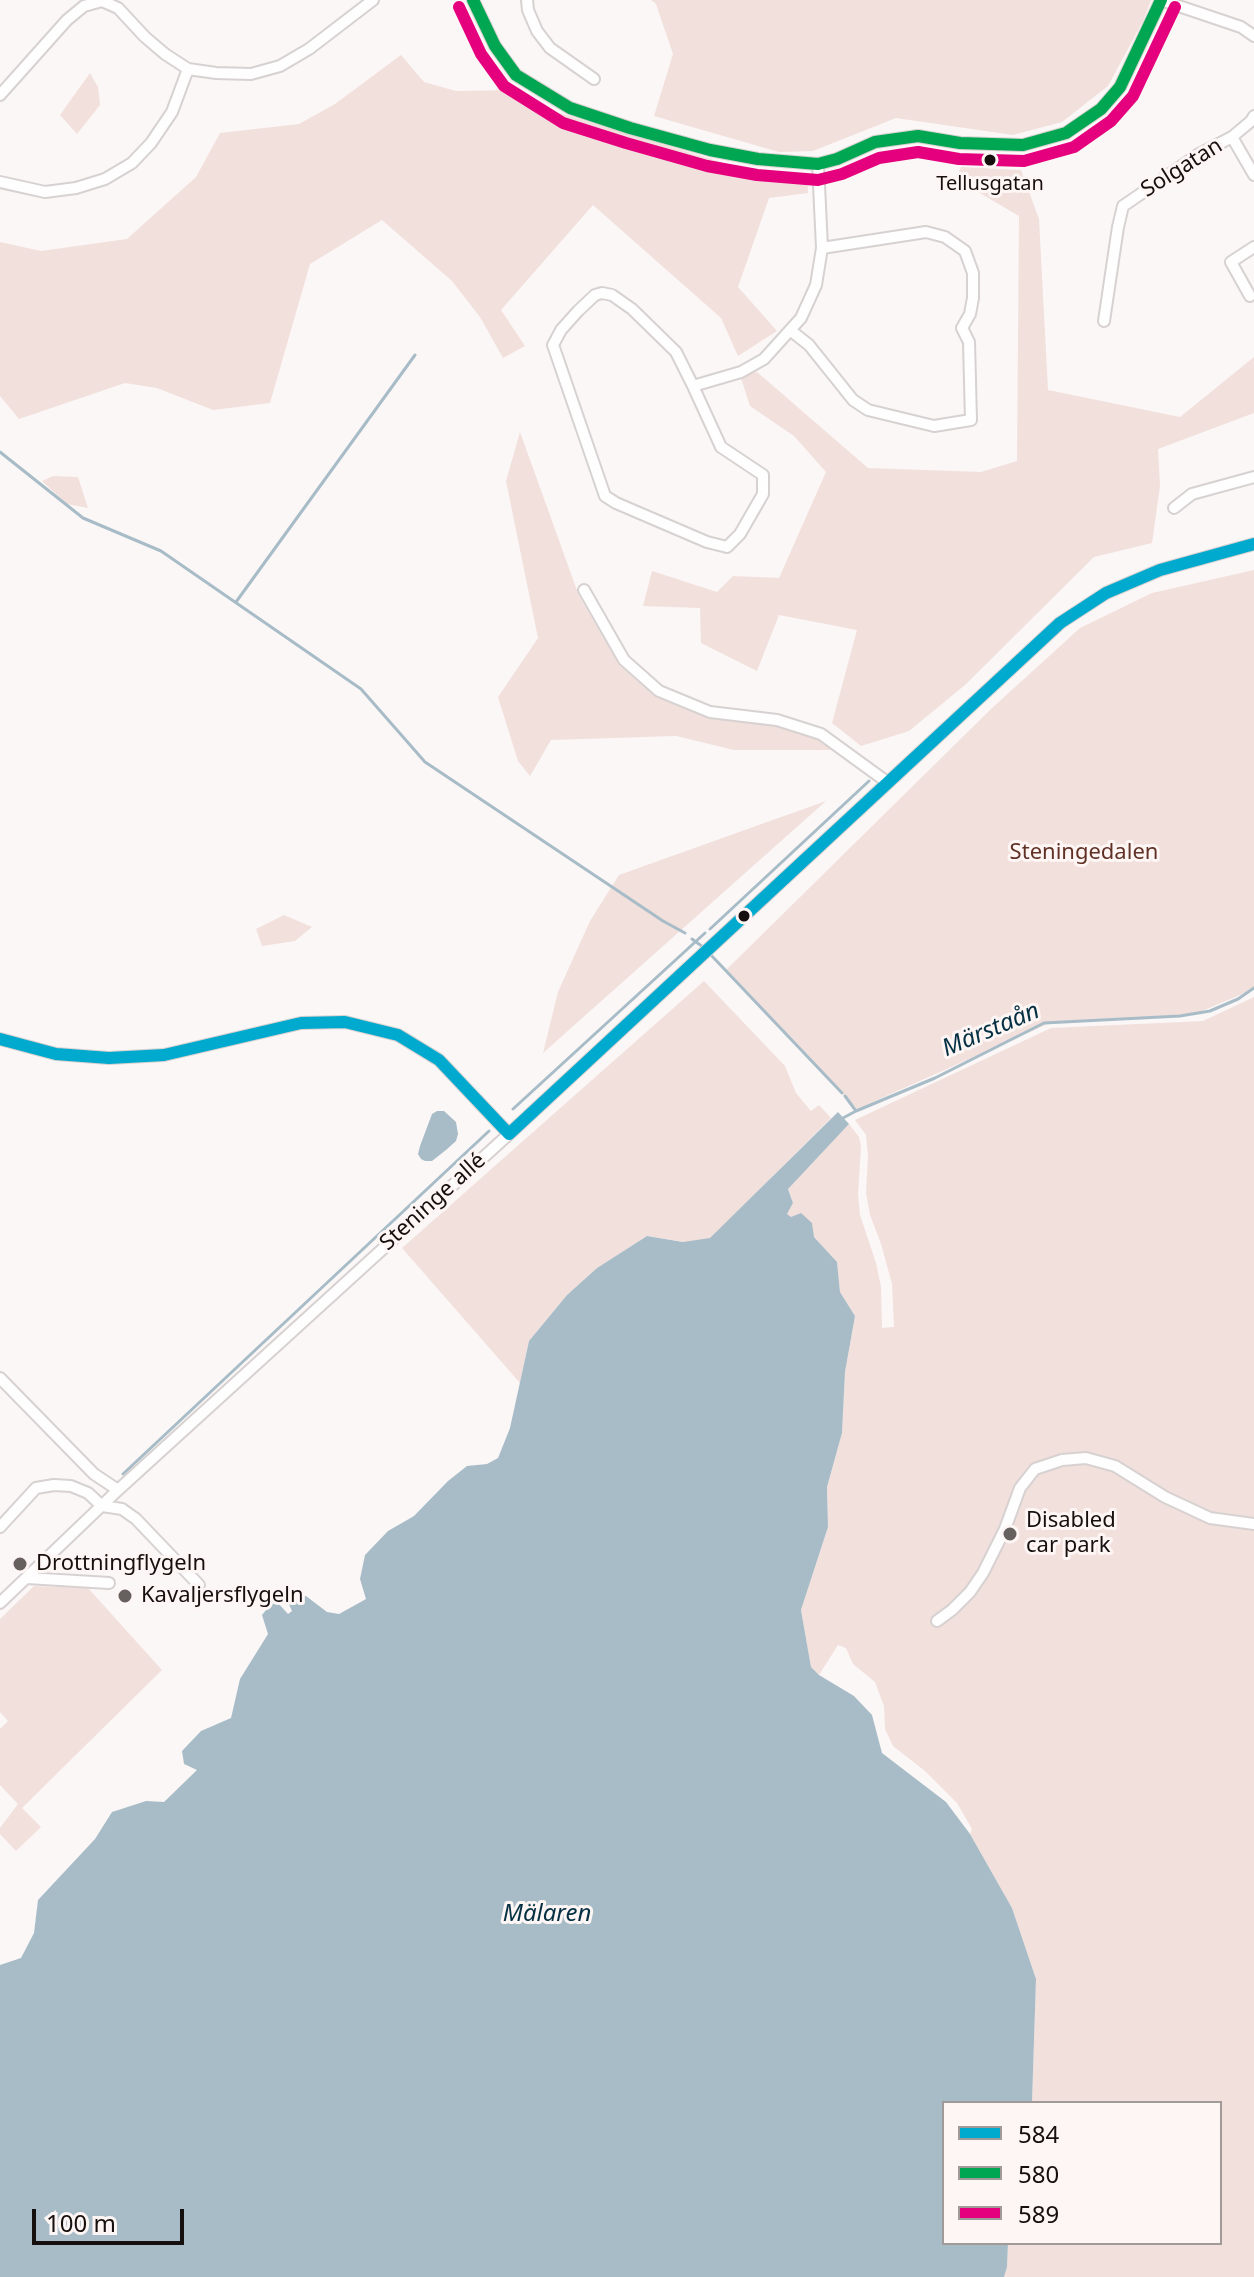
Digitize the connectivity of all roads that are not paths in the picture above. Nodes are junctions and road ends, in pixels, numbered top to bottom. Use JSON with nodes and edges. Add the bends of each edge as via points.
{"nodes":[{"id":1,"x":372,"y":0,"type":"edge"},
{"id":2,"x":473,"y":0,"type":"edge"},
{"id":3,"x":527,"y":0,"type":"edge"},
{"id":4,"x":1161,"y":0,"type":"edge"},
{"id":5,"x":1254,"y":36,"type":"edge"},
{"id":6,"x":188,"y":69,"type":"junction"},
{"id":7,"x":594,"y":79,"type":"dead end"},
{"id":8,"x":0,"y":95,"type":"edge"},
{"id":9,"x":1254,"y":116,"type":"edge"},
{"id":10,"x":1232,"y":137,"type":"junction"},
{"id":11,"x":818,"y":164,"type":"junction"},
{"id":12,"x":1254,"y":175,"type":"edge"},
{"id":13,"x":0,"y":182,"type":"edge"},
{"id":14,"x":1254,"y":247,"type":"edge"},
{"id":15,"x":822,"y":248,"type":"junction"},
{"id":16,"x":1250,"y":296,"type":"dead end"},
{"id":17,"x":1104,"y":321,"type":"dead end"},
{"id":18,"x":790,"y":330,"type":"junction"},
{"id":19,"x":693,"y":386,"type":"junction"},
{"id":20,"x":1254,"y":477,"type":"edge"},
{"id":21,"x":1174,"y":508,"type":"dead end"},
{"id":22,"x":1254,"y":544,"type":"edge"},
{"id":23,"x":584,"y":590,"type":"dead end"},
{"id":24,"x":887,"y":782,"type":"junction"},
{"id":25,"x":0,"y":1039,"type":"edge"},
{"id":26,"x":509,"y":1134,"type":"junction"},
{"id":27,"x":0,"y":1378,"type":"edge"},
{"id":28,"x":118,"y":1490,"type":"junction"},
{"id":29,"x":102,"y":1506,"type":"junction"},
{"id":30,"x":1254,"y":1524,"type":"edge"},
{"id":31,"x":0,"y":1527,"type":"edge"},
{"id":32,"x":27,"y":1578,"type":"junction"},
{"id":33,"x":109,"y":1583,"type":"dead end"},
{"id":34,"x":199,"y":1585,"type":"dead end"},
{"id":35,"x":0,"y":1603,"type":"edge"},
{"id":36,"x":937,"y":1621,"type":"dead end"}],
"edges":[{"from":1,"to":6,"type":"street","via":[[280,66],[251,74]]},
{"from":2,"to":11,"type":"street","via":[[516,75],[570,108],[710,150]]},
{"from":3,"to":7,"type":"street","via":[[537,31],[550,48]]},
{"from":4,"to":5,"type":"street"},
{"from":4,"to":11,"type":"street","via":[[1120,87],[1101,109],[1066,133],[1023,145],[918,136],[875,142]]},
{"from":6,"to":8,"type":"street","via":[[155,46],[118,8],[102,1],[84,6],[67,20]]},
{"from":6,"to":13,"type":"street","via":[[172,112],[132,163],[76,188],[45,192]]},
{"from":9,"to":10,"type":"street","name":"Solgatan"},
{"from":10,"to":12,"type":"street"},
{"from":10,"to":17,"type":"street","name":"Solgatan","via":[[1123,206]]},
{"from":11,"to":15,"type":"street"},
{"from":14,"to":16,"type":"street","via":[[1231,262]]},
{"from":15,"to":18,"type":"street","via":[[816,285]]},
{"from":15,"to":18,"type":"street","via":[[926,232],[965,251],[973,273],[970,314],[962,328],[969,342],[971,420],[934,426],[868,410]]},
{"from":18,"to":19,"type":"street","via":[[764,359]]},
{"from":19,"to":19,"type":"street","via":[[721,447],[763,475],[763,494],[727,547],[605,496],[553,345],[595,295],[612,295],[676,352]]},
{"from":20,"to":21,"type":"street","via":[[1192,494]]},
{"from":22,"to":24,"type":"street","name":"Steninge allé","via":[[1160,570],[1106,593],[1060,623]]},
{"from":23,"to":24,"type":"street","via":[[624,660],[659,691],[710,712],[777,720],[821,734]]},
{"from":24,"to":26,"type":"street","name":"Steninge allé"},
{"from":25,"to":26,"type":"street","via":[[56,1054],[109,1058],[164,1055],[301,1023],[345,1022],[398,1035],[439,1060]]},
{"from":26,"to":28,"type":"street","name":"Steninge allé"},
{"from":27,"to":28,"type":"street","via":[[94,1474]]},
{"from":28,"to":29,"type":"street","name":"Steninge allé"},
{"from":29,"to":31,"type":"street","via":[[71,1486],[36,1488]]},
{"from":29,"to":32,"type":"street","name":"Steninge allé"},
{"from":29,"to":34,"type":"street","via":[[122,1509],[136,1519]]},
{"from":30,"to":36,"type":"street","via":[[1210,1518],[1115,1466],[1086,1458],[1062,1460],[1035,1469],[1020,1488],[983,1573]]},
{"from":32,"to":33,"type":"street"},
{"from":32,"to":35,"type":"street","name":"Steninge allé"}]}
